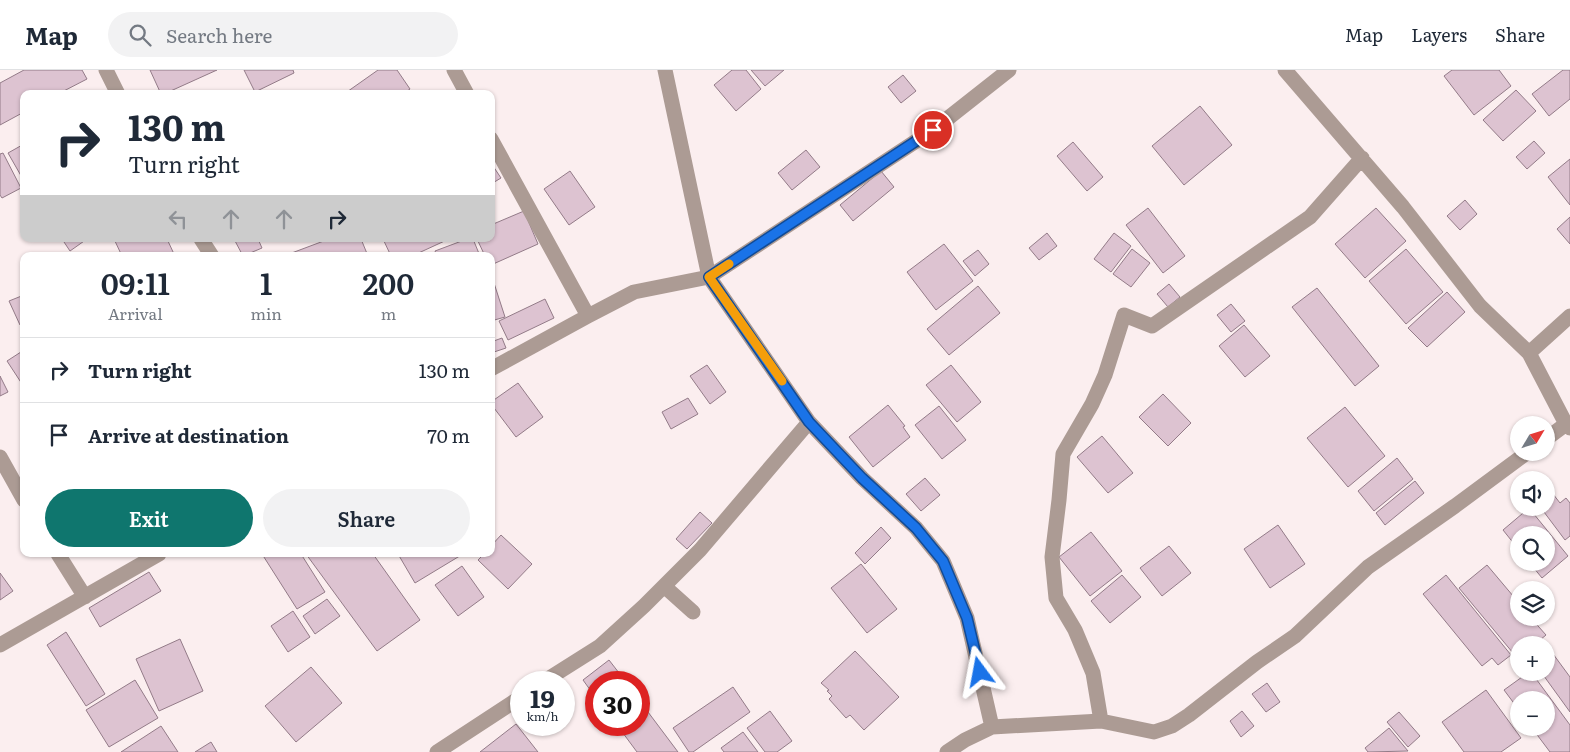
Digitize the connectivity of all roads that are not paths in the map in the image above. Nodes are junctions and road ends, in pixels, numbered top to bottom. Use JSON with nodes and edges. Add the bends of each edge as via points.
{"nodes":[{"id":1,"x":106,"y":70,"type":"edge"},
{"id":2,"x":454,"y":70,"type":"edge"},
{"id":3,"x":665,"y":70,"type":"edge"},
{"id":4,"x":1009,"y":70,"type":"edge"},
{"id":5,"x":1285,"y":70,"type":"edge"},
{"id":6,"x":116,"y":90,"type":"edge"},
{"id":7,"x":465,"y":90,"type":"edge"},
{"id":8,"x":495,"y":146,"type":"edge"},
{"id":9,"x":1362,"y":158,"type":"junction"},
{"id":10,"x":709,"y":277,"type":"junction"},
{"id":11,"x":588,"y":316,"type":"junction"},
{"id":12,"x":1570,"y":316,"type":"edge"},
{"id":13,"x":1529,"y":353,"type":"junction"},
{"id":14,"x":495,"y":366,"type":"edge"},
{"id":15,"x":809,"y":422,"type":"junction"},
{"id":16,"x":1568,"y":426,"type":"edge"},
{"id":17,"x":1555,"y":434,"type":"edge"},
{"id":18,"x":0,"y":457,"type":"edge"},
{"id":19,"x":1516,"y":461,"type":"edge"},
{"id":20,"x":20,"y":493,"type":"edge"},
{"id":21,"x":60,"y":557,"type":"edge"},
{"id":22,"x":154,"y":557,"type":"edge"},
{"id":23,"x":664,"y":586,"type":"junction"},
{"id":24,"x":85,"y":597,"type":"junction"},
{"id":25,"x":693,"y":612,"type":"dead end"},
{"id":26,"x":0,"y":646,"type":"edge"},
{"id":27,"x":560,"y":671,"type":"edge"},
{"id":28,"x":510,"y":704,"type":"edge"},
{"id":29,"x":1101,"y":721,"type":"junction"},
{"id":30,"x":992,"y":726,"type":"junction"},
{"id":31,"x":437,"y":752,"type":"edge"},
{"id":32,"x":947,"y":752,"type":"edge"}],
"edges":[{"from":1,"to":6,"type":"street"},
{"from":2,"to":7,"type":"street"},
{"from":3,"to":10,"type":"street"},
{"from":4,"to":10,"type":"street","via":[[933,130]]},
{"from":5,"to":9,"type":"street"},
{"from":8,"to":11,"type":"street"},
{"from":9,"to":13,"type":"street","via":[[1480,306]]},
{"from":9,"to":29,"type":"street","via":[[1310,216],[1152,326],[1124,315],[1105,375],[1063,454],[1052,557],[1056,598],[1075,630],[1092,673]]},
{"from":10,"to":11,"type":"street","via":[[634,292]]},
{"from":10,"to":15,"type":"street"},
{"from":11,"to":14,"type":"street"},
{"from":12,"to":13,"type":"street"},
{"from":13,"to":16,"type":"street"},
{"from":15,"to":23,"type":"street","via":[[700,550]]},
{"from":15,"to":30,"type":"street","via":[[916,528],[943,561],[967,618]]},
{"from":16,"to":17,"type":"street"},
{"from":18,"to":20,"type":"street"},
{"from":19,"to":29,"type":"street","via":[[1368,567],[1295,636],[1172,726],[1154,732]]},
{"from":21,"to":24,"type":"street"},
{"from":22,"to":24,"type":"street"},
{"from":23,"to":25,"type":"street"},
{"from":23,"to":27,"type":"street","via":[[600,646]]},
{"from":24,"to":26,"type":"street"},
{"from":28,"to":31,"type":"street"},
{"from":29,"to":30,"type":"street"},
{"from":30,"to":32,"type":"street"}]}
